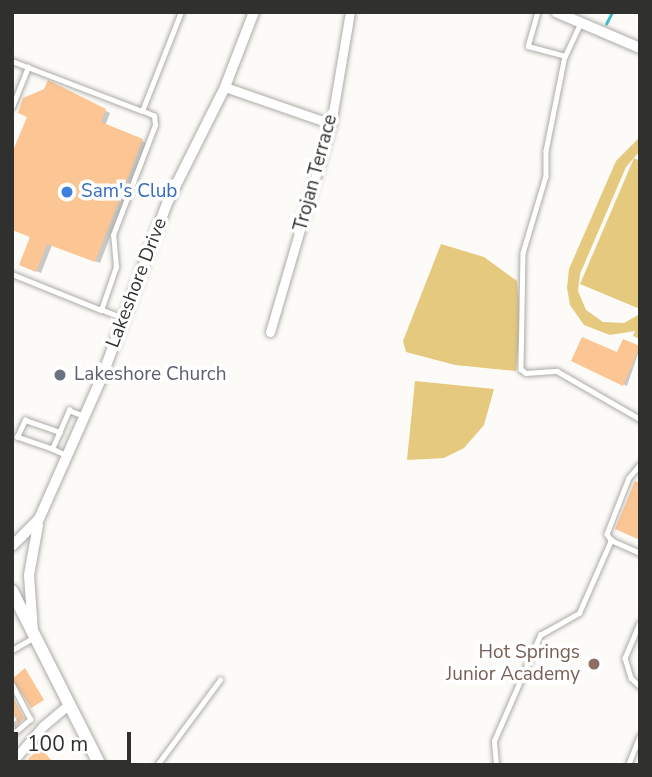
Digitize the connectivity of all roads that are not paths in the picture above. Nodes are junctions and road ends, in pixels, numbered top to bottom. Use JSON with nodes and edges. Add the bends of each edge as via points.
{"nodes":[{"id":1,"x":181,"y":12,"type":"edge"},
{"id":2,"x":254,"y":12,"type":"edge"},
{"id":3,"x":350,"y":12,"type":"edge"},
{"id":4,"x":538,"y":12,"type":"edge"},
{"id":5,"x":556,"y":12,"type":"edge"},
{"id":6,"x":581,"y":23,"type":"junction"},
{"id":7,"x":640,"y":48,"type":"edge"},
{"id":8,"x":565,"y":56,"type":"junction"},
{"id":9,"x":12,"y":61,"type":"edge"},
{"id":10,"x":28,"y":67,"type":"junction"},
{"id":11,"x":12,"y":81,"type":"edge"},
{"id":12,"x":21,"y":85,"type":"junction"},
{"id":13,"x":225,"y":87,"type":"junction"},
{"id":14,"x":12,"y":107,"type":"edge"},
{"id":15,"x":142,"y":111,"type":"junction"},
{"id":16,"x":331,"y":124,"type":"junction"},
{"id":17,"x":12,"y":274,"type":"edge"},
{"id":18,"x":101,"y":310,"type":"junction"},
{"id":19,"x":124,"y":318,"type":"junction"},
{"id":20,"x":270,"y":331,"type":"dead end"},
{"id":21,"x":85,"y":416,"type":"junction"},
{"id":22,"x":640,"y":419,"type":"edge"},
{"id":23,"x":60,"y":432,"type":"junction"},
{"id":24,"x":52,"y":449,"type":"junction"},
{"id":25,"x":67,"y":456,"type":"junction"},
{"id":26,"x":640,"y":465,"type":"edge"},
{"id":27,"x":39,"y":519,"type":"junction"},
{"id":28,"x":611,"y":540,"type":"junction"},
{"id":29,"x":12,"y":546,"type":"edge"},
{"id":30,"x":640,"y":553,"type":"edge"},
{"id":31,"x":12,"y":591,"type":"edge"},
{"id":32,"x":640,"y":623,"type":"edge"},
{"id":33,"x":34,"y":638,"type":"junction"},
{"id":34,"x":12,"y":650,"type":"edge"},
{"id":35,"x":220,"y":680,"type":"dead end"},
{"id":36,"x":12,"y":684,"type":"edge"},
{"id":37,"x":640,"y":686,"type":"edge"},
{"id":38,"x":15,"y":695,"type":"edge"},
{"id":39,"x":68,"y":705,"type":"junction"},
{"id":40,"x":12,"y":727,"type":"edge"},
{"id":41,"x":14,"y":735,"type":"edge"},
{"id":42,"x":640,"y":736,"type":"edge"},
{"id":43,"x":12,"y":762,"type":"edge"},
{"id":44,"x":100,"y":765,"type":"edge"},
{"id":45,"x":157,"y":765,"type":"edge"},
{"id":46,"x":496,"y":765,"type":"edge"},
{"id":47,"x":628,"y":765,"type":"edge"}],
"edges":[{"from":1,"to":15,"type":"lane"},
{"from":2,"to":13,"type":"street","name":"Lakeshore Drive"},
{"from":3,"to":16,"type":"street","name":"Trojan Terrace"},
{"from":4,"to":8,"type":"lane","via":[[527,46]]},
{"from":5,"to":6,"type":"street"},
{"from":6,"to":7,"type":"street"},
{"from":6,"to":8,"type":"lane"},
{"from":8,"to":22,"type":"lane","via":[[545,150],[547,176],[523,253],[522,369],[557,371]]},
{"from":9,"to":10,"type":"lane"},
{"from":10,"to":12,"type":"lane"},
{"from":10,"to":15,"type":"lane"},
{"from":11,"to":12,"type":"lane"},
{"from":12,"to":14,"type":"lane"},
{"from":13,"to":16,"type":"street"},
{"from":13,"to":19,"type":"street","name":"Lakeshore Drive","via":[[168,201]]},
{"from":15,"to":18,"type":"lane","via":[[154,116],[155,125],[113,235],[116,267]]},
{"from":16,"to":20,"type":"street","name":"Trojan Terrace"},
{"from":17,"to":18,"type":"lane"},
{"from":18,"to":19,"type":"lane"},
{"from":19,"to":21,"type":"street","name":"Lakeshore Drive"},
{"from":21,"to":23,"type":"lane","via":[[69,410]]},
{"from":21,"to":25,"type":"street","name":"Lakeshore Drive"},
{"from":23,"to":24,"type":"lane"},
{"from":23,"to":24,"type":"lane","via":[[26,420],[17,437]]},
{"from":24,"to":25,"type":"lane"},
{"from":25,"to":27,"type":"street","name":"Lakeshore Drive"},
{"from":26,"to":28,"type":"lane","via":[[629,478],[609,525]]},
{"from":27,"to":29,"type":"street","name":"Lakeshore Drive"},
{"from":27,"to":33,"type":"street","via":[[29,575]]},
{"from":28,"to":30,"type":"lane"},
{"from":28,"to":46,"type":"lane","via":[[579,613],[540,635],[494,741]]},
{"from":31,"to":33,"type":"main road"},
{"from":32,"to":37,"type":"lane","via":[[625,657],[631,677]]},
{"from":33,"to":34,"type":"lane"},
{"from":33,"to":39,"type":"main road"},
{"from":35,"to":45,"type":"lane"},
{"from":36,"to":38,"type":"lane"},
{"from":38,"to":41,"type":"lane","via":[[30,723]]},
{"from":39,"to":43,"type":"street"},
{"from":39,"to":44,"type":"main road"},
{"from":40,"to":41,"type":"lane"},
{"from":42,"to":47,"type":"lane"}]}
